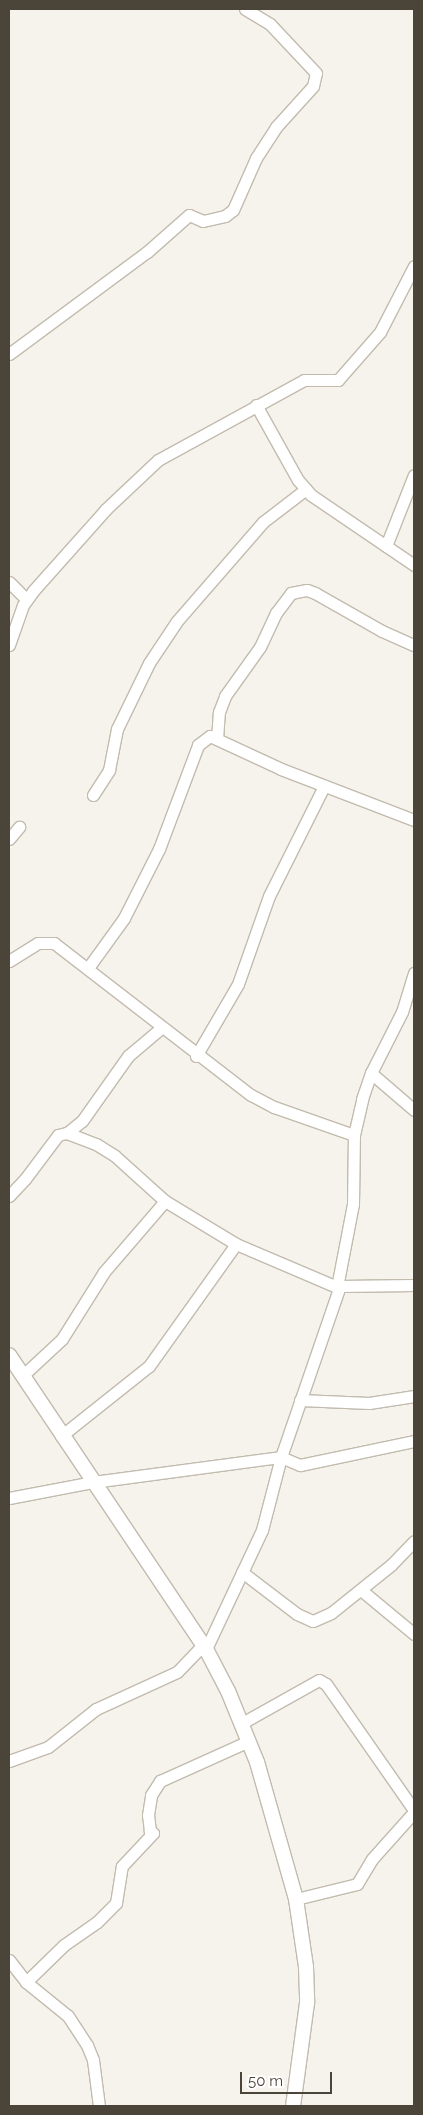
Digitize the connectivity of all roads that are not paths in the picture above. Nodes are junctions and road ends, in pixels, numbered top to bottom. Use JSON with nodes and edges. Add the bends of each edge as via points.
{"nodes":[{"id":1,"x":245,"y":9,"type":"edge"},
{"id":2,"x":414,"y":266,"type":"edge"},
{"id":3,"x":9,"y":354,"type":"edge"},
{"id":4,"x":256,"y":405,"type":"junction"},
{"id":5,"x":414,"y":474,"type":"edge"},
{"id":6,"x":306,"y":489,"type":"junction"},
{"id":7,"x":386,"y":546,"type":"junction"},
{"id":8,"x":414,"y":564,"type":"edge"},
{"id":9,"x":9,"y":582,"type":"edge"},
{"id":10,"x":27,"y":600,"type":"junction"},
{"id":11,"x":9,"y":645,"type":"edge"},
{"id":12,"x":414,"y":645,"type":"edge"},
{"id":13,"x":217,"y":739,"type":"junction"},
{"id":14,"x":324,"y":786,"type":"junction"},
{"id":15,"x":93,"y":795,"type":"dead end"},
{"id":16,"x":414,"y":820,"type":"edge"},
{"id":17,"x":19,"y":827,"type":"dead end"},
{"id":18,"x":9,"y":838,"type":"edge"},
{"id":19,"x":9,"y":961,"type":"edge"},
{"id":20,"x":88,"y":968,"type":"junction"},
{"id":21,"x":414,"y":973,"type":"edge"},
{"id":22,"x":160,"y":1029,"type":"junction"},
{"id":23,"x":196,"y":1056,"type":"junction"},
{"id":24,"x":371,"y":1073,"type":"junction"},
{"id":25,"x":414,"y":1110,"type":"edge"},
{"id":26,"x":67,"y":1133,"type":"junction"},
{"id":27,"x":354,"y":1135,"type":"junction"},
{"id":28,"x":9,"y":1196,"type":"edge"},
{"id":29,"x":165,"y":1201,"type":"junction"},
{"id":30,"x":236,"y":1244,"type":"junction"},
{"id":31,"x":414,"y":1285,"type":"edge"},
{"id":32,"x":338,"y":1286,"type":"junction"},
{"id":33,"x":9,"y":1356,"type":"edge"},
{"id":34,"x":22,"y":1376,"type":"junction"},
{"id":35,"x":414,"y":1396,"type":"edge"},
{"id":36,"x":300,"y":1400,"type":"junction"},
{"id":37,"x":61,"y":1436,"type":"junction"},
{"id":38,"x":414,"y":1441,"type":"edge"},
{"id":39,"x":281,"y":1457,"type":"junction"},
{"id":40,"x":93,"y":1482,"type":"junction"},
{"id":41,"x":9,"y":1498,"type":"edge"},
{"id":42,"x":414,"y":1541,"type":"edge"},
{"id":43,"x":242,"y":1572,"type":"junction"},
{"id":44,"x":361,"y":1590,"type":"junction"},
{"id":45,"x":414,"y":1634,"type":"edge"},
{"id":46,"x":206,"y":1649,"type":"junction"},
{"id":47,"x":242,"y":1723,"type":"junction"},
{"id":48,"x":249,"y":1741,"type":"junction"},
{"id":49,"x":9,"y":1761,"type":"edge"},
{"id":50,"x":414,"y":1811,"type":"edge"},
{"id":51,"x":296,"y":1900,"type":"junction"},
{"id":52,"x":10,"y":1962,"type":"edge"},
{"id":53,"x":26,"y":1982,"type":"junction"},
{"id":54,"x":99,"y":2106,"type":"edge"},
{"id":55,"x":293,"y":2106,"type":"edge"}],
"edges":[{"from":1,"to":3,"type":"street","via":[[270,24],[316,73],[313,86],[276,128],[256,158],[232,210],[225,216],[203,221],[189,215],[147,252]]},
{"from":2,"to":4,"type":"street","via":[[380,332],[343,375],[332,380],[304,380]]},
{"from":4,"to":6,"type":"street","via":[[287,463]]},
{"from":4,"to":10,"type":"street","via":[[158,460],[106,509]]},
{"from":5,"to":7,"type":"street"},
{"from":6,"to":7,"type":"street"},
{"from":6,"to":15,"type":"street","via":[[263,522],[177,621],[149,663],[117,729],[109,770]]},
{"from":7,"to":8,"type":"street"},
{"from":9,"to":10,"type":"street"},
{"from":10,"to":11,"type":"street"},
{"from":12,"to":13,"type":"street","via":[[315,593],[307,590],[291,594],[276,613],[260,647],[225,696],[219,712]]},
{"from":13,"to":14,"type":"street"},
{"from":13,"to":20,"type":"street","via":[[210,736],[198,745],[159,849],[124,918]]},
{"from":14,"to":16,"type":"street"},
{"from":14,"to":23,"type":"street","via":[[269,896],[238,984]]},
{"from":17,"to":18,"type":"street"},
{"from":19,"to":20,"type":"street","via":[[45,941],[54,943]]},
{"from":20,"to":22,"type":"street"},
{"from":21,"to":24,"type":"street","via":[[402,1012]]},
{"from":22,"to":23,"type":"street"},
{"from":22,"to":26,"type":"street","via":[[128,1056],[82,1121]]},
{"from":23,"to":27,"type":"street","via":[[251,1095],[274,1107]]},
{"from":24,"to":25,"type":"street"},
{"from":24,"to":27,"type":"street"},
{"from":26,"to":28,"type":"street","via":[[58,1135]]},
{"from":26,"to":29,"type":"street","via":[[96,1144],[115,1156]]},
{"from":27,"to":32,"type":"street","via":[[354,1204]]},
{"from":29,"to":30,"type":"street"},
{"from":29,"to":34,"type":"street","via":[[104,1272],[62,1339]]},
{"from":30,"to":32,"type":"street"},
{"from":30,"to":37,"type":"street","via":[[149,1366]]},
{"from":31,"to":32,"type":"street"},
{"from":32,"to":36,"type":"street"},
{"from":33,"to":34,"type":"street"},
{"from":34,"to":37,"type":"street"},
{"from":35,"to":36,"type":"street","via":[[369,1403]]},
{"from":36,"to":39,"type":"street"},
{"from":37,"to":40,"type":"street"},
{"from":38,"to":39,"type":"street","via":[[300,1464]]},
{"from":39,"to":40,"type":"street"},
{"from":39,"to":43,"type":"street","via":[[262,1530]]},
{"from":40,"to":41,"type":"street"},
{"from":40,"to":46,"type":"street"},
{"from":42,"to":44,"type":"street"},
{"from":43,"to":44,"type":"street","via":[[297,1614],[313,1621],[331,1613]]},
{"from":43,"to":46,"type":"street"},
{"from":44,"to":45,"type":"street"},
{"from":46,"to":47,"type":"street"},
{"from":46,"to":49,"type":"street","via":[[198,1650],[177,1672],[96,1709],[48,1747]]},
{"from":47,"to":48,"type":"street"},
{"from":47,"to":50,"type":"street","via":[[319,1680],[326,1684]]},
{"from":48,"to":51,"type":"street"},
{"from":48,"to":53,"type":"street","via":[[160,1781],[151,1794],[148,1815],[150,1831],[153,1832],[122,1866],[116,1903],[97,1922],[64,1945]]},
{"from":50,"to":51,"type":"street","via":[[372,1859],[357,1884]]},
{"from":51,"to":55,"type":"street","via":[[306,1966],[307,2003]]},
{"from":52,"to":53,"type":"street"},
{"from":53,"to":54,"type":"street","via":[[68,2016],[87,2045],[93,2060]]}]}
